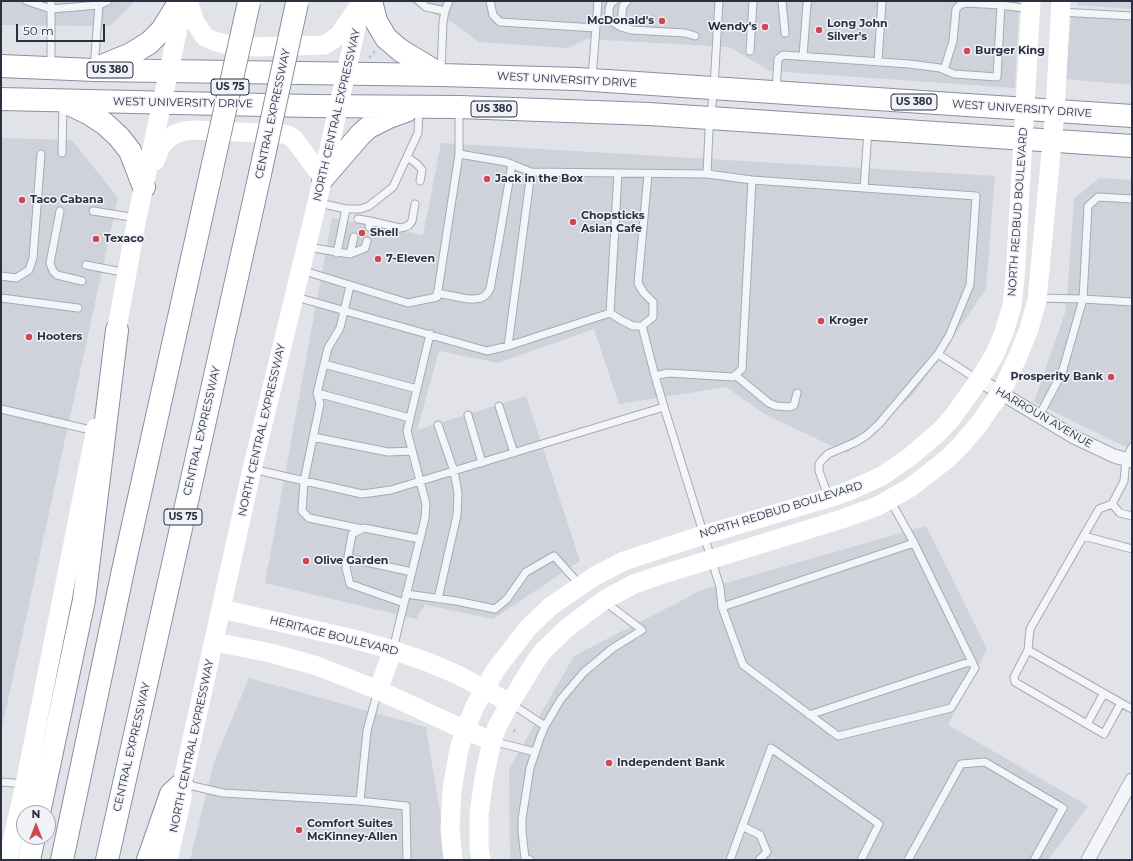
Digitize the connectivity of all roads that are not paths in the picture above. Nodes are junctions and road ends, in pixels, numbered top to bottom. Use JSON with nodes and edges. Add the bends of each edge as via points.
{"nodes":[{"id":1,"x":27,"y":1,"type":"edge"},
{"id":2,"x":51,"y":1,"type":"edge"},
{"id":3,"x":108,"y":1,"type":"edge"},
{"id":4,"x":180,"y":1,"type":"edge"},
{"id":5,"x":184,"y":1,"type":"edge"},
{"id":6,"x":188,"y":1,"type":"edge"},
{"id":7,"x":249,"y":1,"type":"edge"},
{"id":8,"x":362,"y":1,"type":"edge"},
{"id":9,"x":370,"y":1,"type":"edge"},
{"id":10,"x":419,"y":1,"type":"edge"},
{"id":11,"x":444,"y":1,"type":"edge"},
{"id":12,"x":449,"y":1,"type":"edge"},
{"id":13,"x":490,"y":1,"type":"edge"},
{"id":14,"x":598,"y":1,"type":"edge"},
{"id":15,"x":614,"y":1,"type":"edge"},
{"id":16,"x":627,"y":1,"type":"edge"},
{"id":17,"x":719,"y":1,"type":"edge"},
{"id":18,"x":753,"y":1,"type":"edge"},
{"id":19,"x":782,"y":1,"type":"edge"},
{"id":20,"x":808,"y":1,"type":"edge"},
{"id":21,"x":882,"y":1,"type":"edge"},
{"id":22,"x":297,"y":2,"type":"edge"},
{"id":23,"x":98,"y":5,"type":"junction"},
{"id":24,"x":1030,"y":5,"type":"edge"},
{"id":25,"x":1001,"y":6,"type":"junction"},
{"id":26,"x":1057,"y":6,"type":"edge"},
{"id":27,"x":51,"y":9,"type":"junction"},
{"id":28,"x":445,"y":11,"type":"junction"},
{"id":29,"x":1132,"y":16,"type":"edge"},
{"id":30,"x":596,"y":28,"type":"junction"},
{"id":31,"x":626,"y":28,"type":"junction"},
{"id":32,"x":785,"y":33,"type":"dead end"},
{"id":33,"x":695,"y":36,"type":"dead end"},
{"id":34,"x":750,"y":52,"type":"dead end"},
{"id":35,"x":803,"y":56,"type":"junction"},
{"id":36,"x":878,"y":62,"type":"junction"},
{"id":37,"x":1,"y":66,"type":"edge"},
{"id":38,"x":51,"y":68,"type":"junction"},
{"id":39,"x":94,"y":70,"type":"junction"},
{"id":40,"x":944,"y":70,"type":"junction"},
{"id":41,"x":169,"y":71,"type":"junction"},
{"id":42,"x":346,"y":74,"type":"junction"},
{"id":43,"x":441,"y":75,"type":"junction"},
{"id":44,"x":592,"y":80,"type":"junction"},
{"id":45,"x":714,"y":87,"type":"junction"},
{"id":46,"x":776,"y":92,"type":"junction"},
{"id":47,"x":1,"y":99,"type":"edge"},
{"id":48,"x":63,"y":101,"type":"junction"},
{"id":49,"x":162,"y":102,"type":"junction"},
{"id":50,"x":339,"y":106,"type":"junction"},
{"id":51,"x":419,"y":107,"type":"junction"},
{"id":52,"x":459,"y":107,"type":"junction"},
{"id":53,"x":1024,"y":109,"type":"junction"},
{"id":54,"x":1055,"y":111,"type":"junction"},
{"id":55,"x":1132,"y":116,"type":"edge"},
{"id":56,"x":711,"y":118,"type":"junction"},
{"id":57,"x":868,"y":128,"type":"junction"},
{"id":58,"x":1023,"y":138,"type":"junction"},
{"id":59,"x":1052,"y":140,"type":"junction"},
{"id":60,"x":1132,"y":146,"type":"edge"},
{"id":61,"x":62,"y":153,"type":"dead end"},
{"id":62,"x":41,"y":154,"type":"dead end"},
{"id":63,"x":459,"y":154,"type":"junction"},
{"id":64,"x":407,"y":157,"type":"junction"},
{"id":65,"x":512,"y":164,"type":"junction"},
{"id":66,"x":531,"y":172,"type":"junction"},
{"id":67,"x":618,"y":174,"type":"junction"},
{"id":68,"x":648,"y":174,"type":"junction"},
{"id":69,"x":707,"y":174,"type":"junction"},
{"id":70,"x":323,"y":178,"type":"junction"},
{"id":71,"x":752,"y":180,"type":"junction"},
{"id":72,"x":420,"y":181,"type":"dead end"},
{"id":73,"x":144,"y":187,"type":"junction"},
{"id":74,"x":864,"y":188,"type":"junction"},
{"id":75,"x":1132,"y":199,"type":"edge"},
{"id":76,"x":318,"y":203,"type":"junction"},
{"id":77,"x":415,"y":204,"type":"dead end"},
{"id":78,"x":346,"y":209,"type":"junction"},
{"id":79,"x":360,"y":209,"type":"junction"},
{"id":80,"x":60,"y":211,"type":"dead end"},
{"id":81,"x":92,"y":211,"type":"dead end"},
{"id":82,"x":137,"y":218,"type":"junction"},
{"id":83,"x":354,"y":237,"type":"dead end"},
{"id":84,"x":367,"y":241,"type":"dead end"},
{"id":85,"x":307,"y":247,"type":"junction"},
{"id":86,"x":337,"y":253,"type":"junction"},
{"id":87,"x":350,"y":254,"type":"junction"},
{"id":88,"x":86,"y":265,"type":"dead end"},
{"id":89,"x":301,"y":270,"type":"junction"},
{"id":90,"x":127,"y":273,"type":"junction"},
{"id":91,"x":1,"y":276,"type":"edge"},
{"id":92,"x":82,"y":281,"type":"dead end"},
{"id":93,"x":350,"y":286,"type":"junction"},
{"id":94,"x":437,"y":293,"type":"junction"},
{"id":95,"x":295,"y":297,"type":"junction"},
{"id":96,"x":1,"y":298,"type":"edge"},
{"id":97,"x":1037,"y":298,"type":"junction"},
{"id":98,"x":1083,"y":299,"type":"junction"},
{"id":99,"x":1132,"y":302,"type":"edge"},
{"id":100,"x":78,"y":308,"type":"dead end"},
{"id":101,"x":344,"y":310,"type":"junction"},
{"id":102,"x":610,"y":313,"type":"junction"},
{"id":103,"x":642,"y":326,"type":"junction"},
{"id":104,"x":117,"y":330,"type":"junction"},
{"id":105,"x":430,"y":334,"type":"junction"},
{"id":106,"x":508,"y":346,"type":"junction"},
{"id":107,"x":938,"y":354,"type":"junction"},
{"id":108,"x":324,"y":364,"type":"junction"},
{"id":109,"x":735,"y":375,"type":"junction"},
{"id":110,"x":655,"y":376,"type":"junction"},
{"id":111,"x":979,"y":380,"type":"junction"},
{"id":112,"x":417,"y":389,"type":"junction"},
{"id":113,"x":317,"y":393,"type":"junction"},
{"id":114,"x":797,"y":393,"type":"dead end"},
{"id":115,"x":1001,"y":393,"type":"junction"},
{"id":116,"x":499,"y":406,"type":"dead end"},
{"id":117,"x":664,"y":407,"type":"junction"},
{"id":118,"x":1,"y":409,"type":"edge"},
{"id":119,"x":468,"y":415,"type":"dead end"},
{"id":120,"x":1039,"y":416,"type":"junction"},
{"id":121,"x":410,"y":418,"type":"junction"},
{"id":122,"x":438,"y":425,"type":"dead end"},
{"id":123,"x":95,"y":431,"type":"junction"},
{"id":124,"x":314,"y":437,"type":"junction"},
{"id":125,"x":412,"y":451,"type":"junction"},
{"id":126,"x":514,"y":453,"type":"junction"},
{"id":127,"x":1130,"y":456,"type":"edge"},
{"id":128,"x":482,"y":463,"type":"junction"},
{"id":129,"x":252,"y":469,"type":"junction"},
{"id":130,"x":454,"y":471,"type":"junction"},
{"id":131,"x":304,"y":481,"type":"junction"},
{"id":132,"x":420,"y":482,"type":"junction"},
{"id":133,"x":829,"y":498,"type":"junction"},
{"id":134,"x":890,"y":499,"type":"junction"},
{"id":135,"x":1112,"y":504,"type":"junction"},
{"id":136,"x":1132,"y":516,"type":"edge"},
{"id":137,"x":362,"y":529,"type":"junction"},
{"id":138,"x":703,"y":535,"type":"junction"},
{"id":139,"x":1084,"y":536,"type":"junction"},
{"id":140,"x":420,"y":539,"type":"junction"},
{"id":141,"x":914,"y":543,"type":"junction"},
{"id":142,"x":1132,"y":549,"type":"edge"},
{"id":143,"x":348,"y":558,"type":"junction"},
{"id":144,"x":711,"y":559,"type":"junction"},
{"id":145,"x":412,"y":572,"type":"junction"},
{"id":146,"x":581,"y":585,"type":"junction"},
{"id":147,"x":406,"y":594,"type":"junction"},
{"id":148,"x":438,"y":599,"type":"junction"},
{"id":149,"x":604,"y":600,"type":"junction"},
{"id":150,"x":404,"y":603,"type":"junction"},
{"id":151,"x":722,"y":607,"type":"junction"},
{"id":152,"x":221,"y":610,"type":"junction"},
{"id":153,"x":214,"y":642,"type":"junction"},
{"id":154,"x":393,"y":650,"type":"junction"},
{"id":155,"x":1028,"y":650,"type":"junction"},
{"id":156,"x":972,"y":661,"type":"junction"},
{"id":157,"x":484,"y":688,"type":"junction"},
{"id":158,"x":378,"y":690,"type":"junction"},
{"id":159,"x":1104,"y":693,"type":"junction"},
{"id":160,"x":510,"y":702,"type":"junction"},
{"id":161,"x":1122,"y":703,"type":"junction"},
{"id":162,"x":1132,"y":709,"type":"edge"},
{"id":163,"x":809,"y":715,"type":"junction"},
{"id":164,"x":1087,"y":724,"type":"junction"},
{"id":165,"x":545,"y":726,"type":"junction"},
{"id":166,"x":464,"y":730,"type":"junction"},
{"id":167,"x":492,"y":741,"type":"junction"},
{"id":168,"x":535,"y":752,"type":"junction"},
{"id":169,"x":1132,"y":780,"type":"edge"},
{"id":170,"x":1,"y":782,"type":"edge"},
{"id":171,"x":25,"y":784,"type":"junction"},
{"id":172,"x":182,"y":784,"type":"junction"},
{"id":173,"x":360,"y":801,"type":"junction"},
{"id":174,"x":41,"y":805,"type":"edge"},
{"id":175,"x":742,"y":826,"type":"junction"},
{"id":176,"x":32,"y":845,"type":"edge"},
{"id":177,"x":8,"y":860,"type":"edge"},
{"id":178,"x":29,"y":860,"type":"edge"},
{"id":179,"x":62,"y":860,"type":"edge"},
{"id":180,"x":107,"y":860,"type":"edge"},
{"id":181,"x":148,"y":860,"type":"edge"},
{"id":182,"x":168,"y":860,"type":"edge"},
{"id":183,"x":407,"y":860,"type":"edge"},
{"id":184,"x":453,"y":860,"type":"edge"},
{"id":185,"x":481,"y":860,"type":"edge"},
{"id":186,"x":530,"y":860,"type":"edge"},
{"id":187,"x":730,"y":860,"type":"edge"},
{"id":188,"x":759,"y":860,"type":"edge"},
{"id":189,"x":861,"y":860,"type":"edge"},
{"id":190,"x":908,"y":860,"type":"edge"},
{"id":191,"x":1034,"y":860,"type":"edge"},
{"id":192,"x":1088,"y":860,"type":"edge"}],
"edges":[{"from":1,"to":27,"type":"lane"},
{"from":2,"to":27,"type":"lane"},
{"from":3,"to":23,"type":"lane"},
{"from":4,"to":39,"type":"highway","via":[[162,30],[149,43]]},
{"from":5,"to":41,"type":"street"},
{"from":6,"to":8,"type":"street","via":[[195,22],[205,37],[232,46],[256,47],[316,46],[332,41],[345,28]]},
{"from":7,"to":179,"type":"highway","number":"US 75","bridge":true},
{"from":8,"to":42,"type":"street","name":"NORTH CENTRAL EXPRESSWAY"},
{"from":9,"to":43,"type":"highway","via":[[376,21],[386,38],[400,50]]},
{"from":10,"to":28,"type":"lane","via":[[426,7]]},
{"from":11,"to":28,"type":"lane"},
{"from":12,"to":28,"type":"lane"},
{"from":13,"to":30,"type":"lane","via":[[492,15],[500,22]]},
{"from":14,"to":30,"type":"lane"},
{"from":15,"to":31,"type":"lane","via":[[609,9],[609,17],[614,23]]},
{"from":16,"to":31,"type":"lane","via":[[622,12]]},
{"from":17,"to":45,"type":"lane"},
{"from":18,"to":34,"type":"lane"},
{"from":19,"to":32,"type":"lane"},
{"from":20,"to":35,"type":"lane"},
{"from":21,"to":36,"type":"lane"},
{"from":22,"to":180,"type":"highway","name":"CENTRAL EXPRESSWAY","number":"US 75","bridge":true},
{"from":23,"to":27,"type":"lane"},
{"from":23,"to":39,"type":"lane"},
{"from":24,"to":25,"type":"lane"},
{"from":24,"to":53,"type":"street","name":"NORTH REDBUD BOULEVARD"},
{"from":25,"to":40,"type":"lane","via":[[966,3],[956,9],[953,41]]},
{"from":25,"to":40,"type":"lane","via":[[997,77],[954,74]]},
{"from":26,"to":29,"type":"lane"},
{"from":26,"to":54,"type":"street","via":[[1060,36]]},
{"from":27,"to":38,"type":"lane"},
{"from":28,"to":43,"type":"lane"},
{"from":30,"to":44,"type":"lane"},
{"from":31,"to":33,"type":"lane"},
{"from":35,"to":36,"type":"lane"},
{"from":35,"to":46,"type":"lane","via":[[783,55],[778,59]]},
{"from":36,"to":40,"type":"lane"},
{"from":37,"to":38,"type":"highway","name":"WEST UNIVERSITY DRIVE","number":"US 380"},
{"from":38,"to":39,"type":"highway","name":"WEST UNIVERSITY DRIVE","number":"US 380"},
{"from":39,"to":41,"type":"highway","name":"WEST UNIVERSITY DRIVE","number":"US 380"},
{"from":41,"to":42,"type":"highway","name":"WEST UNIVERSITY DRIVE","number":"US 380"},
{"from":41,"to":49,"type":"street"},
{"from":42,"to":43,"type":"highway","name":"WEST UNIVERSITY DRIVE","number":"US 380"},
{"from":42,"to":50,"type":"street","name":"NORTH CENTRAL EXPRESSWAY"},
{"from":43,"to":44,"type":"highway","name":"WEST UNIVERSITY DRIVE","number":"US 380"},
{"from":44,"to":45,"type":"highway","name":"WEST UNIVERSITY DRIVE","number":"US 380"},
{"from":45,"to":46,"type":"highway","name":"WEST UNIVERSITY DRIVE","number":"US 380"},
{"from":45,"to":56,"type":"lane"},
{"from":46,"to":53,"type":"highway","name":"WEST UNIVERSITY DRIVE","number":"US 380"},
{"from":47,"to":48,"type":"highway","name":"WEST UNIVERSITY DRIVE","number":"US 380"},
{"from":48,"to":49,"type":"highway","name":"WEST UNIVERSITY DRIVE","number":"US 380"},
{"from":48,"to":61,"type":"lane"},
{"from":48,"to":73,"type":"highway","via":[[90,114],[119,137],[130,151]]},
{"from":49,"to":50,"type":"highway","name":"WEST UNIVERSITY DRIVE","number":"US 380"},
{"from":49,"to":73,"type":"street"},
{"from":50,"to":51,"type":"highway","name":"WEST UNIVERSITY DRIVE","number":"US 380"},
{"from":50,"to":70,"type":"street","name":"NORTH CENTRAL EXPRESSWAY"},
{"from":51,"to":52,"type":"highway","name":"WEST UNIVERSITY DRIVE","number":"US 380"},
{"from":51,"to":64,"type":"lane","via":[[418,133]]},
{"from":51,"to":70,"type":"highway","via":[[369,127]]},
{"from":52,"to":56,"type":"highway","name":"WEST UNIVERSITY DRIVE","number":"US 380"},
{"from":52,"to":63,"type":"lane"},
{"from":53,"to":54,"type":"highway","name":"WEST UNIVERSITY DRIVE","number":"US 380"},
{"from":53,"to":58,"type":"street","name":"NORTH REDBUD BOULEVARD"},
{"from":54,"to":55,"type":"highway","name":"WEST UNIVERSITY DRIVE","number":"US 380"},
{"from":54,"to":59,"type":"street"},
{"from":56,"to":57,"type":"highway","name":"WEST UNIVERSITY DRIVE","number":"US 380"},
{"from":56,"to":69,"type":"lane"},
{"from":57,"to":58,"type":"highway","name":"WEST UNIVERSITY DRIVE","number":"US 380"},
{"from":57,"to":74,"type":"lane"},
{"from":58,"to":59,"type":"highway","name":"WEST UNIVERSITY DRIVE","number":"US 380"},
{"from":58,"to":111,"type":"street","name":"NORTH REDBUD BOULEVARD","via":[[1012,306],[995,354]]},
{"from":59,"to":60,"type":"highway","name":"WEST UNIVERSITY DRIVE","number":"US 380"},
{"from":59,"to":97,"type":"street"},
{"from":62,"to":91,"type":"lane","via":[[29,270],[16,278]]},
{"from":63,"to":65,"type":"lane"},
{"from":63,"to":94,"type":"lane"},
{"from":64,"to":72,"type":"lane","via":[[422,170]]},
{"from":64,"to":79,"type":"lane","via":[[393,187],[370,206]]},
{"from":65,"to":66,"type":"lane"},
{"from":65,"to":94,"type":"lane","via":[[490,289],[486,295],[475,299]]},
{"from":66,"to":67,"type":"lane"},
{"from":66,"to":106,"type":"lane"},
{"from":67,"to":68,"type":"lane"},
{"from":67,"to":102,"type":"lane"},
{"from":68,"to":69,"type":"lane"},
{"from":68,"to":103,"type":"lane","via":[[638,283],[653,302],[653,317]]},
{"from":69,"to":71,"type":"lane"},
{"from":70,"to":73,"type":"street","via":[[298,144],[288,135],[194,130],[175,134],[161,146]]},
{"from":70,"to":76,"type":"street","name":"NORTH CENTRAL EXPRESSWAY"},
{"from":71,"to":74,"type":"lane"},
{"from":71,"to":109,"type":"lane","via":[[742,369]]},
{"from":73,"to":82,"type":"street"},
{"from":74,"to":107,"type":"lane","via":[[976,196],[970,285],[949,336]]},
{"from":75,"to":98,"type":"lane","via":[[1098,198],[1088,206]]},
{"from":76,"to":78,"type":"lane"},
{"from":76,"to":85,"type":"street","name":"NORTH CENTRAL EXPRESSWAY"},
{"from":77,"to":79,"type":"lane","via":[[412,221],[400,228],[357,222]]},
{"from":78,"to":79,"type":"lane"},
{"from":78,"to":86,"type":"lane"},
{"from":80,"to":92,"type":"lane","via":[[50,263],[56,275]]},
{"from":81,"to":82,"type":"lane"},
{"from":82,"to":90,"type":"street"},
{"from":83,"to":87,"type":"lane"},
{"from":84,"to":87,"type":"lane","via":[[365,248]]},
{"from":85,"to":86,"type":"lane"},
{"from":85,"to":89,"type":"street","name":"NORTH CENTRAL EXPRESSWAY"},
{"from":86,"to":87,"type":"lane"},
{"from":88,"to":90,"type":"lane"},
{"from":89,"to":93,"type":"lane"},
{"from":89,"to":95,"type":"street","name":"NORTH CENTRAL EXPRESSWAY"},
{"from":90,"to":104,"type":"street"},
{"from":93,"to":94,"type":"lane","via":[[408,303],[436,297]]},
{"from":93,"to":101,"type":"lane"},
{"from":95,"to":101,"type":"lane"},
{"from":95,"to":129,"type":"street","name":"NORTH CENTRAL EXPRESSWAY"},
{"from":96,"to":100,"type":"lane"},
{"from":97,"to":98,"type":"lane"},
{"from":97,"to":115,"type":"street","via":[[1029,329]]},
{"from":98,"to":99,"type":"lane"},
{"from":98,"to":120,"type":"lane","via":[[1062,373]]},
{"from":101,"to":105,"type":"lane"},
{"from":101,"to":108,"type":"lane","via":[[340,328],[328,348]]},
{"from":102,"to":103,"type":"lane","via":[[633,326]]},
{"from":102,"to":106,"type":"lane"},
{"from":103,"to":110,"type":"lane"},
{"from":104,"to":123,"type":"street"},
{"from":104,"to":174,"type":"highway","via":[[84,600]]},
{"from":105,"to":106,"type":"lane","via":[[487,351]]},
{"from":105,"to":112,"type":"lane"},
{"from":107,"to":111,"type":"lane"},
{"from":107,"to":133,"type":"lane","via":[[867,435],[822,459],[819,471]]},
{"from":108,"to":112,"type":"lane"},
{"from":108,"to":113,"type":"lane"},
{"from":109,"to":110,"type":"lane","via":[[733,377],[668,373]]},
{"from":109,"to":114,"type":"lane","via":[[776,406],[794,405]]},
{"from":110,"to":117,"type":"lane"},
{"from":111,"to":115,"type":"street","name":"HARROUN AVENUE"},
{"from":111,"to":133,"type":"street","name":"NORTH REDBUD BOULEVARD","via":[[948,423],[925,445],[868,484]]},
{"from":112,"to":121,"type":"lane"},
{"from":113,"to":121,"type":"lane"},
{"from":113,"to":124,"type":"lane","via":[[320,404]]},
{"from":115,"to":120,"type":"street","name":"HARROUN AVENUE"},
{"from":115,"to":134,"type":"street","via":[[979,424],[951,455]]},
{"from":116,"to":126,"type":"lane"},
{"from":117,"to":126,"type":"lane"},
{"from":117,"to":138,"type":"lane"},
{"from":118,"to":123,"type":"lane"},
{"from":119,"to":128,"type":"lane"},
{"from":120,"to":127,"type":"street","name":"HARROUN AVENUE","via":[[1074,437],[1114,456]]},
{"from":121,"to":125,"type":"lane","via":[[407,431]]},
{"from":122,"to":130,"type":"lane"},
{"from":123,"to":171,"type":"street"},
{"from":124,"to":125,"type":"lane","via":[[388,452]]},
{"from":124,"to":131,"type":"lane"},
{"from":125,"to":132,"type":"lane"},
{"from":126,"to":128,"type":"lane"},
{"from":127,"to":135,"type":"lane","via":[[1124,481]]},
{"from":128,"to":130,"type":"lane"},
{"from":129,"to":131,"type":"lane"},
{"from":129,"to":152,"type":"street","name":"NORTH CENTRAL EXPRESSWAY"},
{"from":130,"to":132,"type":"lane"},
{"from":130,"to":148,"type":"lane","via":[[458,493],[457,516]]},
{"from":131,"to":132,"type":"lane","via":[[362,494]]},
{"from":131,"to":137,"type":"lane","via":[[302,511],[309,518]]},
{"from":132,"to":140,"type":"lane","via":[[426,504]]},
{"from":133,"to":138,"type":"street","name":"NORTH REDBUD BOULEVARD"},
{"from":134,"to":141,"type":"lane"},
{"from":134,"to":144,"type":"street","via":[[863,512]]},
{"from":135,"to":136,"type":"lane","via":[[1120,513]]},
{"from":135,"to":139,"type":"lane","via":[[1099,509]]},
{"from":137,"to":140,"type":"lane"},
{"from":137,"to":143,"type":"lane","via":[[352,534]]},
{"from":138,"to":144,"type":"lane"},
{"from":138,"to":146,"type":"street","name":"NORTH REDBUD BOULEVARD","via":[[641,554],[610,567]]},
{"from":139,"to":142,"type":"lane"},
{"from":139,"to":155,"type":"lane","via":[[1030,628]]},
{"from":140,"to":145,"type":"lane"},
{"from":141,"to":151,"type":"lane"},
{"from":141,"to":156,"type":"lane"},
{"from":143,"to":145,"type":"lane"},
{"from":143,"to":150,"type":"lane","via":[[346,568],[350,584]]},
{"from":144,"to":149,"type":"street","via":[[634,584]]},
{"from":144,"to":151,"type":"lane","via":[[720,587]]},
{"from":145,"to":147,"type":"lane"},
{"from":146,"to":148,"type":"lane","via":[[554,556],[526,572],[507,599],[495,609]]},
{"from":146,"to":157,"type":"street","name":"NORTH REDBUD BOULEVARD","via":[[551,606],[529,627]]},
{"from":147,"to":148,"type":"lane"},
{"from":147,"to":150,"type":"lane"},
{"from":149,"to":160,"type":"street","via":[[567,628],[544,650]]},
{"from":149,"to":165,"type":"lane","via":[[642,630],[613,648],[584,672],[561,698]]},
{"from":150,"to":154,"type":"lane"},
{"from":151,"to":163,"type":"lane","via":[[743,665]]},
{"from":152,"to":153,"type":"street","name":"NORTH CENTRAL EXPRESSWAY"},
{"from":152,"to":154,"type":"street","name":"HERITAGE BOULEVARD"},
{"from":153,"to":158,"type":"street","via":[[296,660]]},
{"from":153,"to":172,"type":"street","name":"NORTH CENTRAL EXPRESSWAY"},
{"from":154,"to":157,"type":"street","name":"HERITAGE BOULEVARD","via":[[430,663]]},
{"from":154,"to":158,"type":"street"},
{"from":155,"to":159,"type":"lane"},
{"from":155,"to":164,"type":"lane","via":[[1014,676],[1015,682]]},
{"from":156,"to":163,"type":"lane"},
{"from":156,"to":163,"type":"lane","via":[[975,668],[951,708],[838,736]]},
{"from":157,"to":160,"type":"street","name":"HERITAGE BOULEVARD"},
{"from":157,"to":166,"type":"street","name":"NORTH REDBUD BOULEVARD"},
{"from":158,"to":166,"type":"street"},
{"from":158,"to":173,"type":"lane","via":[[367,731]]},
{"from":159,"to":161,"type":"lane"},
{"from":159,"to":164,"type":"lane"},
{"from":160,"to":165,"type":"lane"},
{"from":160,"to":167,"type":"street"},
{"from":161,"to":162,"type":"lane"},
{"from":161,"to":164,"type":"lane","via":[[1104,734]]},
{"from":165,"to":168,"type":"lane"},
{"from":166,"to":167,"type":"street"},
{"from":166,"to":184,"type":"street","name":"NORTH REDBUD BOULEVARD","via":[[452,790],[450,829]]},
{"from":167,"to":168,"type":"lane"},
{"from":167,"to":185,"type":"street","via":[[479,814]]},
{"from":168,"to":186,"type":"lane","via":[[522,819],[525,858]]},
{"from":169,"to":192,"type":"street"},
{"from":170,"to":171,"type":"lane"},
{"from":171,"to":177,"type":"street"},
{"from":172,"to":173,"type":"lane","via":[[223,793]]},
{"from":172,"to":181,"type":"highway","via":[[171,794]]},
{"from":172,"to":182,"type":"street","name":"NORTH CENTRAL EXPRESSWAY","via":[[182,798]]},
{"from":173,"to":183,"type":"lane","via":[[406,806]]},
{"from":175,"to":187,"type":"lane"},
{"from":175,"to":188,"type":"lane","via":[[760,835],[767,852]]},
{"from":175,"to":189,"type":"lane","via":[[771,748],[879,824]]},
{"from":176,"to":178,"type":"highway"},
{"from":190,"to":191,"type":"lane","via":[[961,764],[985,762],[1063,808]]}]}
